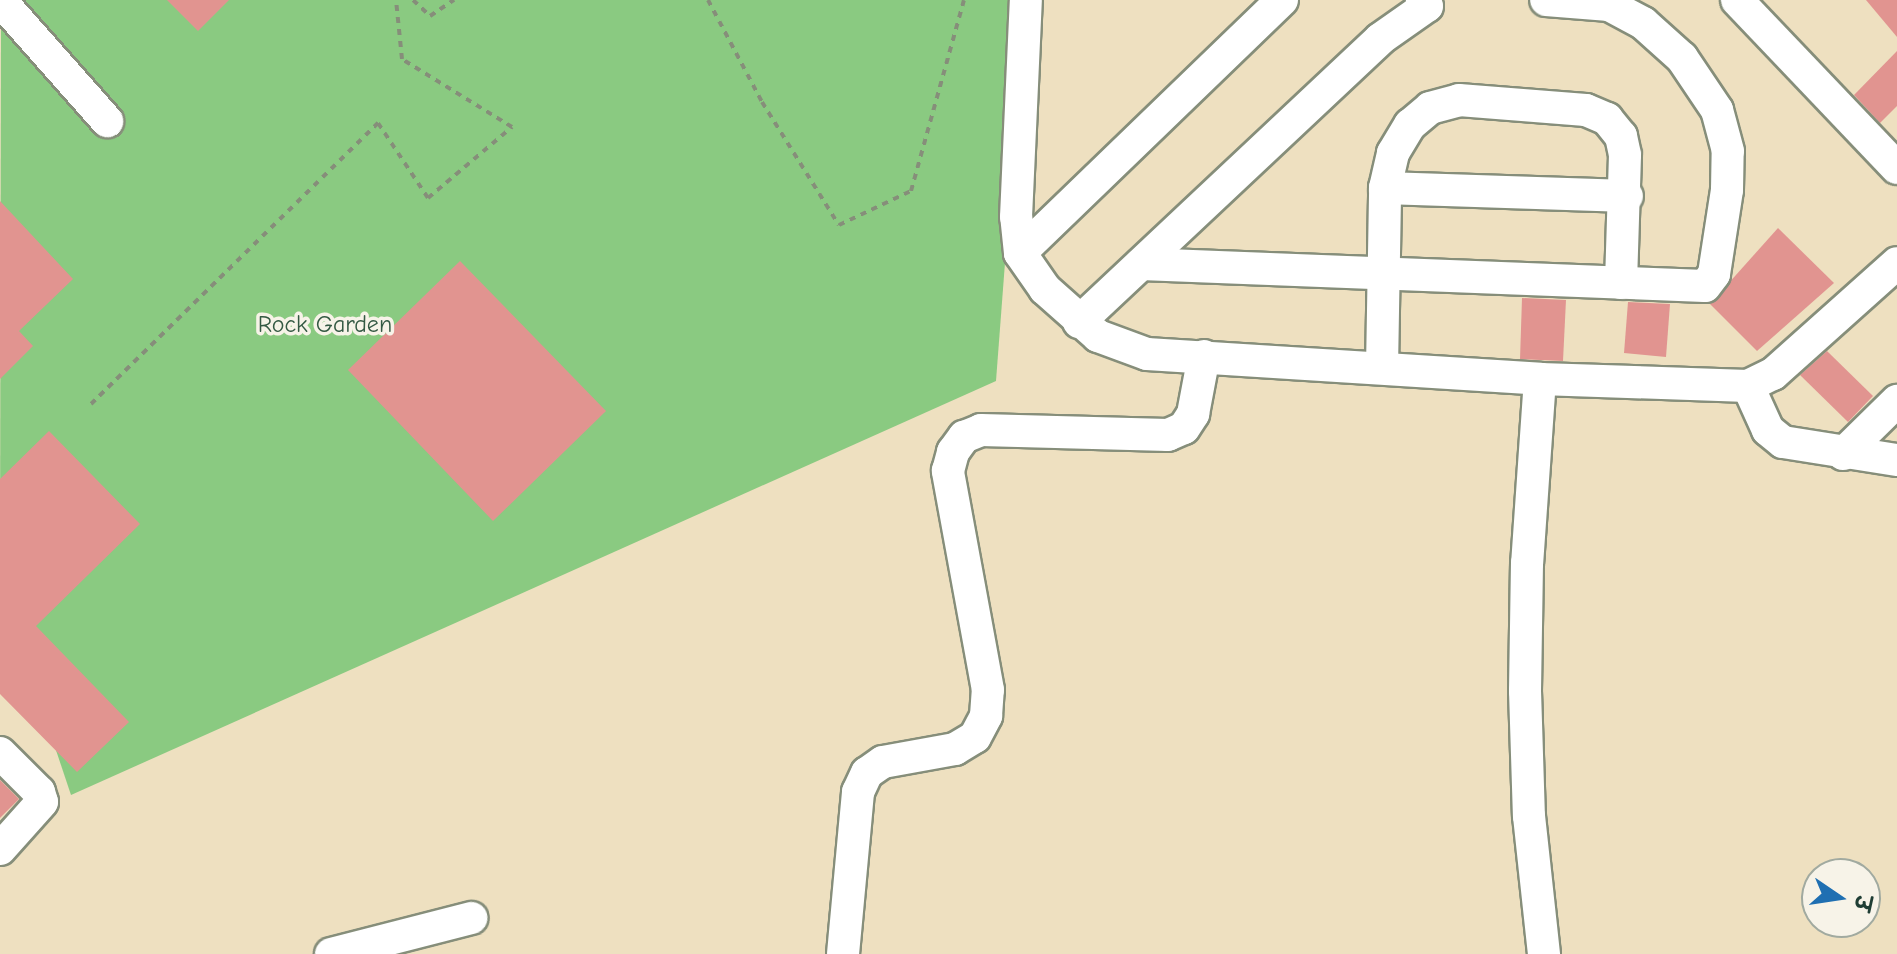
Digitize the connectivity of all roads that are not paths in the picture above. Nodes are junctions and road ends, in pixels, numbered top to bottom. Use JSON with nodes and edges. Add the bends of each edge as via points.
{"nodes":[{"id":1,"x":0,"y":0,"type":"edge"},
{"id":2,"x":1026,"y":0,"type":"edge"},
{"id":3,"x":1282,"y":0,"type":"edge"},
{"id":4,"x":1546,"y":0,"type":"edge"},
{"id":5,"x":1737,"y":0,"type":"edge"},
{"id":6,"x":1429,"y":2,"type":"edge"},
{"id":7,"x":107,"y":121,"type":"dead end"},
{"id":8,"x":1897,"y":168,"type":"edge"},
{"id":9,"x":1385,"y":188,"type":"junction"},
{"id":10,"x":1627,"y":196,"type":"junction"},
{"id":11,"x":1020,"y":253,"type":"junction"},
{"id":12,"x":1897,"y":263,"type":"edge"},
{"id":13,"x":1141,"y":264,"type":"junction"},
{"id":14,"x":1383,"y":276,"type":"junction"},
{"id":15,"x":1621,"y":283,"type":"junction"},
{"id":16,"x":1079,"y":322,"type":"junction"},
{"id":17,"x":1204,"y":356,"type":"junction"},
{"id":18,"x":1382,"y":368,"type":"junction"},
{"id":19,"x":1540,"y":379,"type":"junction"},
{"id":20,"x":1748,"y":386,"type":"junction"},
{"id":21,"x":1897,"y":401,"type":"edge"},
{"id":22,"x":1843,"y":454,"type":"junction"},
{"id":23,"x":1897,"y":460,"type":"edge"},
{"id":24,"x":0,"y":753,"type":"edge"},
{"id":25,"x":0,"y":849,"type":"edge"},
{"id":26,"x":471,"y":918,"type":"dead end"},
{"id":27,"x":363,"y":950,"type":"edge"},
{"id":28,"x":331,"y":954,"type":"edge"},
{"id":29,"x":843,"y":954,"type":"edge"},
{"id":30,"x":1544,"y":954,"type":"edge"}],
"edges":[{"from":1,"to":7,"type":"street"},
{"from":2,"to":11,"type":"street","via":[[1016,217]]},
{"from":3,"to":11,"type":"street"},
{"from":4,"to":15,"type":"street","via":[[1609,5],[1643,23],[1682,58],[1724,127],[1727,190],[1711,281],[1692,288]]},
{"from":5,"to":8,"type":"street"},
{"from":6,"to":13,"type":"street","via":[[1380,39]]},
{"from":9,"to":10,"type":"street"},
{"from":9,"to":10,"type":"street","via":[[1393,153],[1410,125],[1430,108],[1459,100],[1586,110],[1607,119],[1621,136]]},
{"from":9,"to":14,"type":"street"},
{"from":10,"to":15,"type":"street"},
{"from":11,"to":16,"type":"street","via":[[1045,289]]},
{"from":12,"to":20,"type":"street","via":[[1773,374]]},
{"from":13,"to":14,"type":"street"},
{"from":13,"to":16,"type":"street"},
{"from":14,"to":15,"type":"street"},
{"from":14,"to":18,"type":"street"},
{"from":16,"to":17,"type":"street","via":[[1098,336],[1147,354]]},
{"from":17,"to":18,"type":"street"},
{"from":17,"to":29,"type":"street","via":[[1193,414],[1184,428],[1168,435],[981,430],[964,437],[953,452],[948,471],[988,690],[986,716],[975,737],[955,749],[883,762],[867,773],[858,792]]},
{"from":18,"to":19,"type":"street"},
{"from":19,"to":20,"type":"street"},
{"from":19,"to":30,"type":"street","via":[[1527,563],[1525,691],[1529,816]]},
{"from":20,"to":22,"type":"street","via":[[1774,437]]},
{"from":21,"to":22,"type":"street"},
{"from":22,"to":23,"type":"street"},
{"from":24,"to":25,"type":"street","via":[[39,792],[42,802]]},
{"from":26,"to":27,"type":"street"},
{"from":27,"to":28,"type":"street"}]}
